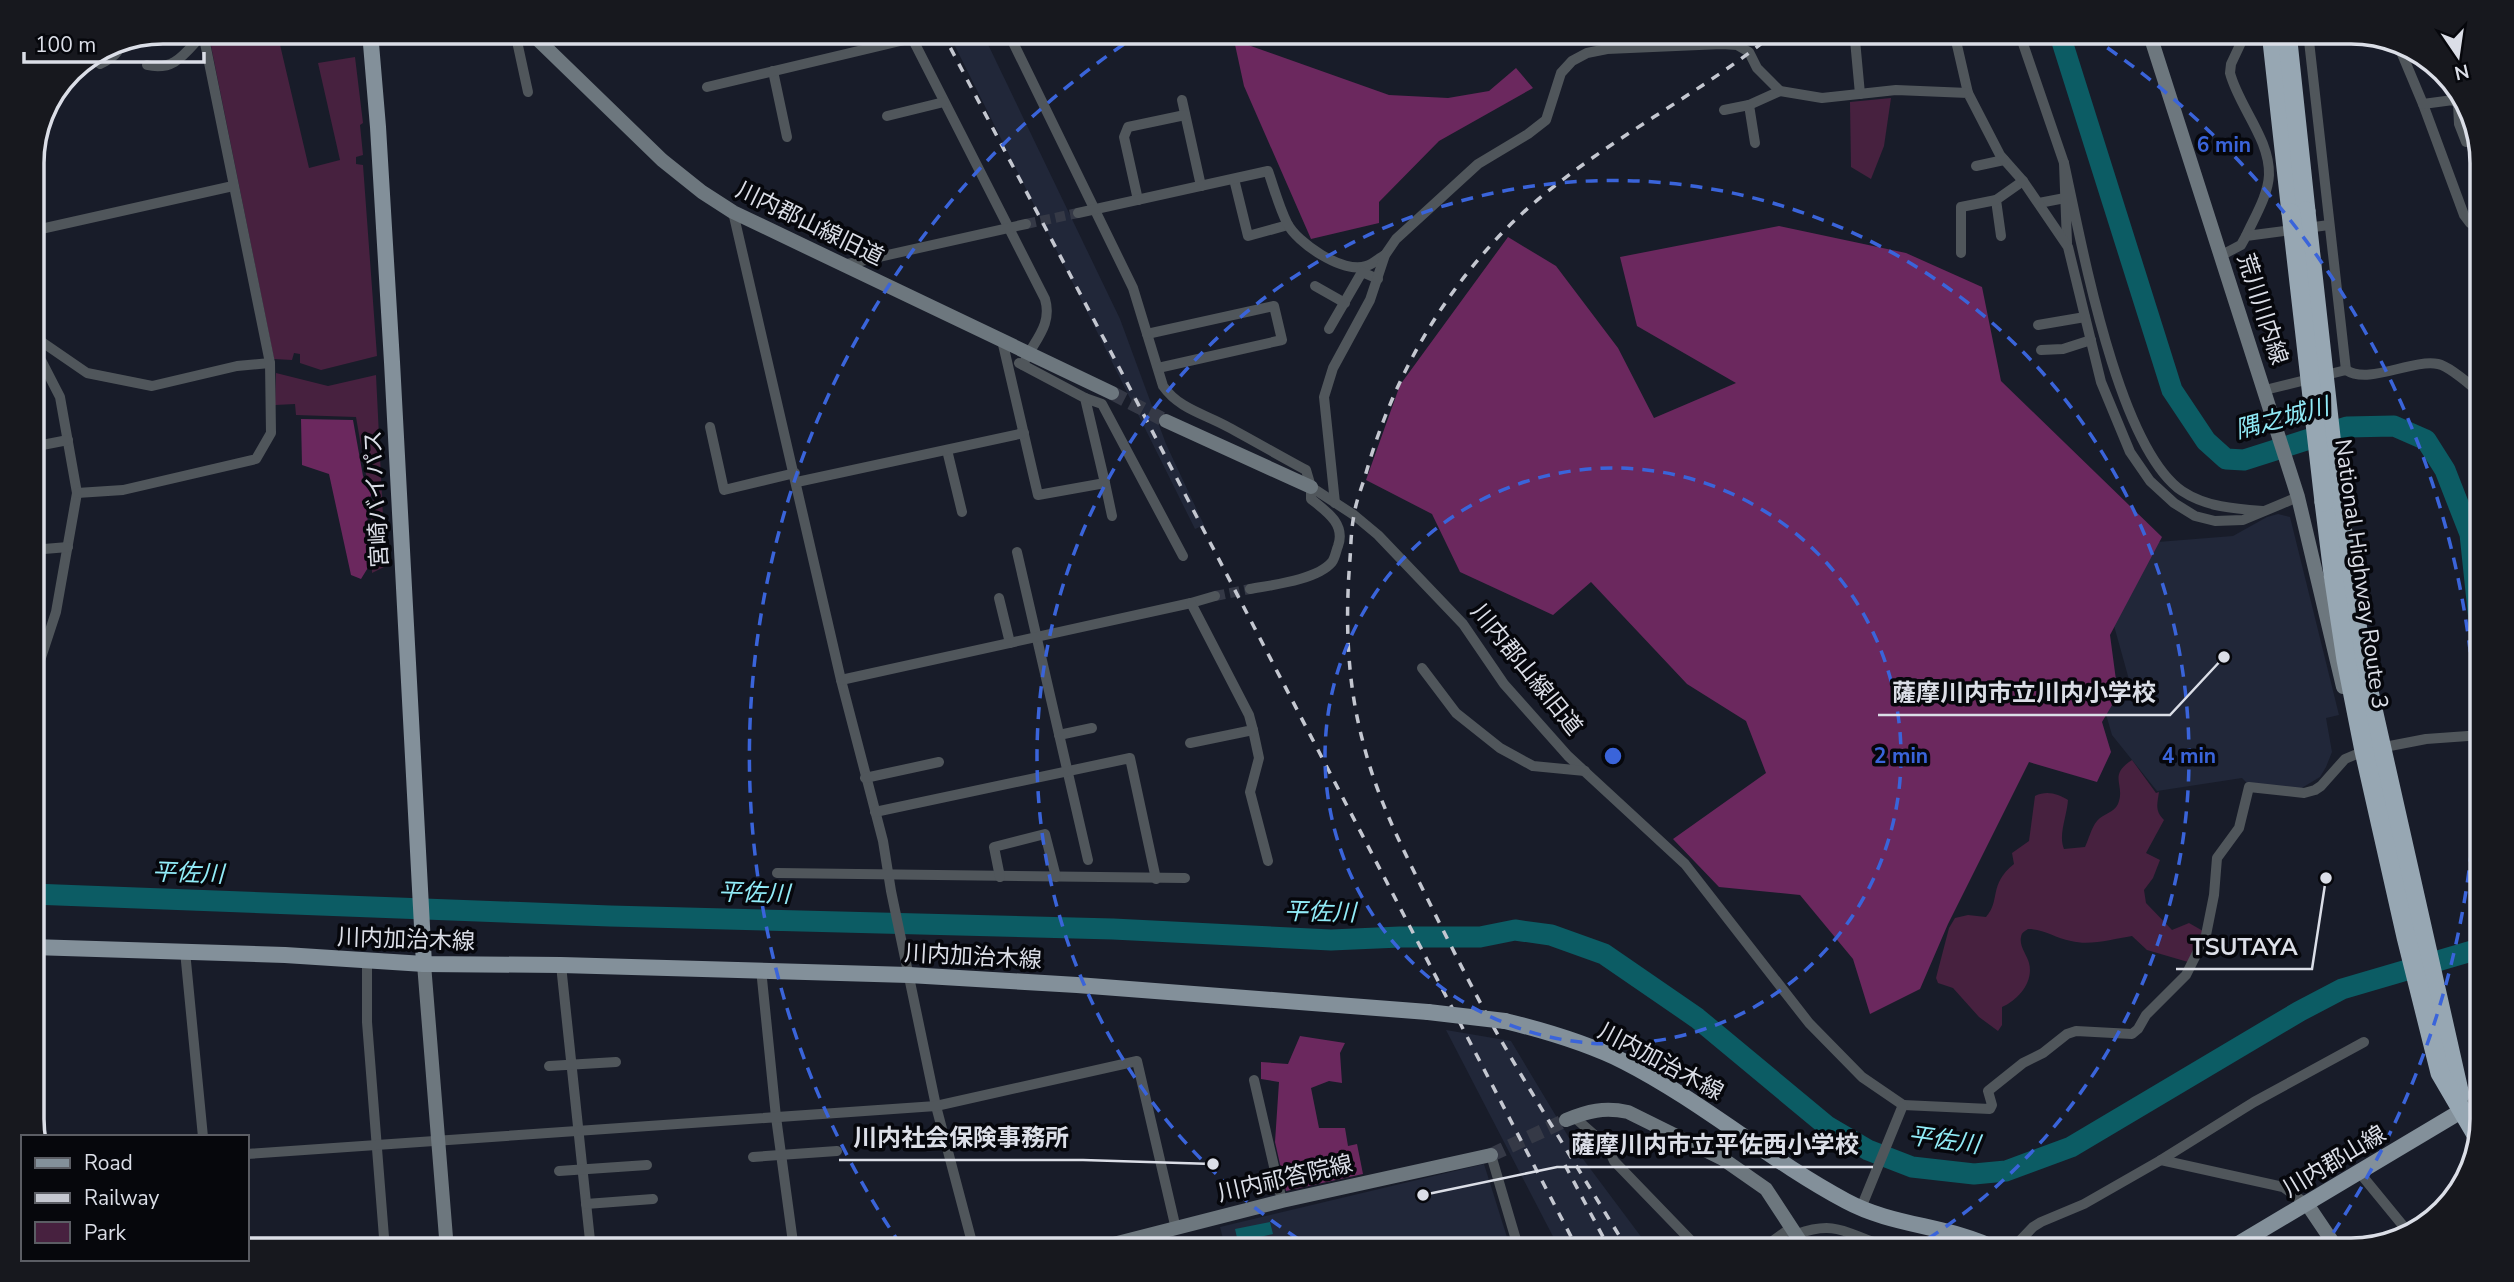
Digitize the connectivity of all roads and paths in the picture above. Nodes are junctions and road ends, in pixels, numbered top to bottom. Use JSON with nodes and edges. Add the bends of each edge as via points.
{"nodes":[{"id":1,"x":194,"y":44,"type":"edge"},
{"id":2,"x":205,"y":44,"type":"edge"},
{"id":3,"x":371,"y":44,"type":"edge"},
{"id":4,"x":518,"y":44,"type":"edge"},
{"id":5,"x":542,"y":44,"type":"edge"},
{"id":6,"x":876,"y":44,"type":"edge"},
{"id":7,"x":915,"y":44,"type":"edge"},
{"id":8,"x":1014,"y":44,"type":"edge"},
{"id":9,"x":1855,"y":44,"type":"edge"},
{"id":10,"x":1957,"y":44,"type":"edge"},
{"id":11,"x":2023,"y":44,"type":"edge"},
{"id":12,"x":2153,"y":44,"type":"edge"},
{"id":13,"x":2240,"y":44,"type":"edge"},
{"id":14,"x":2273,"y":44,"type":"edge"},
{"id":15,"x":2288,"y":44,"type":"edge"},
{"id":16,"x":2309,"y":44,"type":"edge"},
{"id":17,"x":116,"y":53,"type":"edge"},
{"id":18,"x":2403,"y":56,"type":"edge"},
{"id":19,"x":100,"y":64,"type":"dead end"},
{"id":20,"x":147,"y":65,"type":"dead end"},
{"id":21,"x":773,"y":71,"type":"junction"},
{"id":22,"x":707,"y":87,"type":"dead end"},
{"id":23,"x":1780,"y":91,"type":"junction"},
{"id":24,"x":528,"y":92,"type":"dead end"},
{"id":25,"x":1968,"y":93,"type":"junction"},
{"id":26,"x":1860,"y":94,"type":"junction"},
{"id":27,"x":1182,"y":100,"type":"dead end"},
{"id":28,"x":2452,"y":100,"type":"edge"},
{"id":29,"x":944,"y":102,"type":"junction"},
{"id":30,"x":2423,"y":104,"type":"junction"},
{"id":31,"x":1749,"y":105,"type":"junction"},
{"id":32,"x":1724,"y":110,"type":"dead end"},
{"id":33,"x":2458,"y":111,"type":"edge"},
{"id":34,"x":1185,"y":115,"type":"junction"},
{"id":35,"x":887,"y":116,"type":"dead end"},
{"id":36,"x":787,"y":137,"type":"dead end"},
{"id":37,"x":2466,"y":142,"type":"dead end"},
{"id":38,"x":1755,"y":143,"type":"dead end"},
{"id":39,"x":2004,"y":160,"type":"junction"},
{"id":40,"x":2064,"y":163,"type":"junction"},
{"id":41,"x":1976,"y":166,"type":"dead end"},
{"id":42,"x":1234,"y":179,"type":"junction"},
{"id":43,"x":2023,"y":181,"type":"junction"},
{"id":44,"x":233,"y":186,"type":"junction"},
{"id":45,"x":1201,"y":186,"type":"junction"},
{"id":46,"x":2065,"y":198,"type":"junction"},
{"id":47,"x":1138,"y":200,"type":"junction"},
{"id":48,"x":1996,"y":200,"type":"junction"},
{"id":49,"x":2039,"y":203,"type":"junction"},
{"id":50,"x":1094,"y":210,"type":"junction"},
{"id":51,"x":733,"y":212,"type":"junction"},
{"id":52,"x":2298,"y":212,"type":"junction"},
{"id":53,"x":1078,"y":213,"type":"tunnel mouth"},
{"id":54,"x":2470,"y":223,"type":"edge"},
{"id":55,"x":1026,"y":224,"type":"tunnel mouth"},
{"id":56,"x":1288,"y":225,"type":"junction"},
{"id":57,"x":2329,"y":225,"type":"junction"},
{"id":58,"x":44,"y":228,"type":"edge"},
{"id":59,"x":1007,"y":228,"type":"junction"},
{"id":60,"x":2001,"y":236,"type":"dead end"},
{"id":61,"x":2246,"y":236,"type":"junction"},
{"id":62,"x":2068,"y":247,"type":"junction"},
{"id":63,"x":1961,"y":253,"type":"dead end"},
{"id":64,"x":1385,"y":255,"type":"junction"},
{"id":65,"x":2221,"y":255,"type":"junction"},
{"id":66,"x":843,"y":265,"type":"junction"},
{"id":67,"x":1364,"y":269,"type":"junction"},
{"id":68,"x":1378,"y":279,"type":"junction"},
{"id":69,"x":1315,"y":286,"type":"dead end"},
{"id":70,"x":1345,"y":303,"type":"junction"},
{"id":71,"x":2085,"y":317,"type":"junction"},
{"id":72,"x":2038,"y":325,"type":"dead end"},
{"id":73,"x":1329,"y":329,"type":"dead end"},
{"id":74,"x":1147,"y":334,"type":"junction"},
{"id":75,"x":1002,"y":340,"type":"junction"},
{"id":76,"x":2091,"y":340,"type":"junction"},
{"id":77,"x":44,"y":343,"type":"edge"},
{"id":78,"x":2041,"y":350,"type":"dead end"},
{"id":79,"x":1006,"y":356,"type":"junction"},
{"id":80,"x":1025,"y":359,"type":"junction"},
{"id":81,"x":271,"y":363,"type":"junction"},
{"id":82,"x":44,"y":366,"type":"edge"},
{"id":83,"x":1158,"y":369,"type":"junction"},
{"id":84,"x":2346,"y":370,"type":"junction"},
{"id":85,"x":2470,"y":386,"type":"edge"},
{"id":86,"x":1112,"y":393,"type":"tunnel mouth"},
{"id":87,"x":2267,"y":395,"type":"junction"},
{"id":88,"x":1085,"y":398,"type":"junction"},
{"id":89,"x":1166,"y":421,"type":"tunnel mouth"},
{"id":90,"x":710,"y":427,"type":"dead end"},
{"id":91,"x":1024,"y":433,"type":"junction"},
{"id":92,"x":68,"y":440,"type":"junction"},
{"id":93,"x":44,"y":445,"type":"edge"},
{"id":94,"x":947,"y":450,"type":"junction"},
{"id":95,"x":796,"y":478,"type":"junction"},
{"id":96,"x":1105,"y":483,"type":"junction"},
{"id":97,"x":1311,"y":487,"type":"junction"},
{"id":98,"x":2296,"y":491,"type":"junction"},
{"id":99,"x":77,"y":494,"type":"junction"},
{"id":100,"x":2331,"y":501,"type":"junction"},
{"id":101,"x":1335,"y":503,"type":"junction"},
{"id":102,"x":962,"y":512,"type":"dead end"},
{"id":103,"x":2266,"y":512,"type":"junction"},
{"id":104,"x":1112,"y":516,"type":"dead end"},
{"id":105,"x":68,"y":547,"type":"junction"},
{"id":106,"x":44,"y":549,"type":"edge"},
{"id":107,"x":1017,"y":552,"type":"dead end"},
{"id":108,"x":1183,"y":556,"type":"dead end"},
{"id":109,"x":2312,"y":557,"type":"junction"},
{"id":110,"x":2333,"y":574,"type":"junction"},
{"id":111,"x":2351,"y":582,"type":"junction"},
{"id":112,"x":1250,"y":589,"type":"tunnel mouth"},
{"id":113,"x":1215,"y":596,"type":"tunnel mouth"},
{"id":114,"x":999,"y":598,"type":"dead end"},
{"id":115,"x":1191,"y":603,"type":"junction"},
{"id":116,"x":1036,"y":637,"type":"junction"},
{"id":117,"x":1010,"y":643,"type":"junction"},
{"id":118,"x":44,"y":648,"type":"edge"},
{"id":119,"x":1422,"y":668,"type":"dead end"},
{"id":120,"x":841,"y":680,"type":"junction"},
{"id":121,"x":1092,"y":728,"type":"dead end"},
{"id":122,"x":1253,"y":730,"type":"junction"},
{"id":123,"x":1059,"y":735,"type":"junction"},
{"id":124,"x":2470,"y":736,"type":"edge"},
{"id":125,"x":1189,"y":743,"type":"dead end"},
{"id":126,"x":2372,"y":749,"type":"junction"},
{"id":127,"x":939,"y":762,"type":"dead end"},
{"id":128,"x":1067,"y":771,"type":"junction"},
{"id":129,"x":1585,"y":771,"type":"junction"},
{"id":130,"x":865,"y":778,"type":"junction"},
{"id":131,"x":875,"y":812,"type":"junction"},
{"id":132,"x":1088,"y":860,"type":"dead end"},
{"id":133,"x":1268,"y":861,"type":"dead end"},
{"id":134,"x":778,"y":873,"type":"dead end"},
{"id":135,"x":888,"y":875,"type":"junction"},
{"id":136,"x":1000,"y":877,"type":"junction"},
{"id":137,"x":1056,"y":877,"type":"junction"},
{"id":138,"x":1185,"y":878,"type":"dead end"},
{"id":139,"x":1156,"y":879,"type":"junction"},
{"id":140,"x":44,"y":947,"type":"edge"},
{"id":141,"x":185,"y":951,"type":"junction"},
{"id":142,"x":368,"y":961,"type":"junction"},
{"id":143,"x":424,"y":964,"type":"junction"},
{"id":144,"x":561,"y":965,"type":"junction"},
{"id":145,"x":761,"y":969,"type":"junction"},
{"id":146,"x":909,"y":975,"type":"junction"},
{"id":147,"x":2364,"y":1042,"type":"dead end"},
{"id":148,"x":616,"y":1062,"type":"dead end"},
{"id":149,"x":571,"y":1065,"type":"junction"},
{"id":150,"x":550,"y":1066,"type":"dead end"},
{"id":151,"x":1254,"y":1080,"type":"dead end"},
{"id":152,"x":1903,"y":1105,"type":"junction"},
{"id":153,"x":936,"y":1106,"type":"junction"},
{"id":154,"x":2470,"y":1106,"type":"edge"},
{"id":155,"x":2463,"y":1110,"type":"junction"},
{"id":156,"x":776,"y":1117,"type":"junction"},
{"id":157,"x":1570,"y":1119,"type":"joint"},
{"id":158,"x":2470,"y":1123,"type":"edge"},
{"id":159,"x":579,"y":1131,"type":"junction"},
{"id":160,"x":204,"y":1135,"type":"edge"},
{"id":161,"x":438,"y":1141,"type":"junction"},
{"id":162,"x":377,"y":1145,"type":"junction"},
{"id":163,"x":837,"y":1151,"type":"dead end"},
{"id":164,"x":248,"y":1154,"type":"edge"},
{"id":165,"x":781,"y":1155,"type":"junction"},
{"id":166,"x":1491,"y":1155,"type":"joint"},
{"id":167,"x":753,"y":1157,"type":"dead end"},
{"id":168,"x":2161,"y":1160,"type":"junction"},
{"id":169,"x":647,"y":1165,"type":"dead end"},
{"id":170,"x":583,"y":1170,"type":"junction"},
{"id":171,"x":558,"y":1171,"type":"dead end"},
{"id":172,"x":2359,"y":1172,"type":"junction"},
{"id":173,"x":653,"y":1199,"type":"dead end"},
{"id":174,"x":1282,"y":1201,"type":"junction"},
{"id":175,"x":586,"y":1204,"type":"junction"},
{"id":176,"x":2307,"y":1204,"type":"junction"},
{"id":177,"x":1861,"y":1209,"type":"junction"},
{"id":178,"x":2403,"y":1226,"type":"edge"},
{"id":179,"x":1176,"y":1229,"type":"junction"},
{"id":180,"x":1795,"y":1230,"type":"junction"},
{"id":181,"x":384,"y":1238,"type":"edge"},
{"id":182,"x":446,"y":1238,"type":"edge"},
{"id":183,"x":590,"y":1238,"type":"edge"},
{"id":184,"x":792,"y":1238,"type":"edge"},
{"id":185,"x":971,"y":1238,"type":"edge"},
{"id":186,"x":1151,"y":1238,"type":"edge"},
{"id":187,"x":1515,"y":1238,"type":"edge"},
{"id":188,"x":1688,"y":1238,"type":"edge"},
{"id":189,"x":1782,"y":1238,"type":"edge"},
{"id":190,"x":1800,"y":1238,"type":"edge"},
{"id":191,"x":1864,"y":1238,"type":"edge"},
{"id":192,"x":1969,"y":1238,"type":"edge"},
{"id":193,"x":2022,"y":1238,"type":"edge"},
{"id":194,"x":2251,"y":1238,"type":"edge"},
{"id":195,"x":2329,"y":1238,"type":"edge"}],
"edges":[{"from":1,"to":20,"type":"street","via":[[178,61],[159,68]]},
{"from":2,"to":44,"type":"street"},
{"from":3,"to":143,"type":"main road","name":"宮崎バイパス"},
{"from":4,"to":24,"type":"street"},
{"from":5,"to":51,"type":"main road","name":"川内郡山線旧道","via":[[662,160]]},
{"from":6,"to":21,"type":"street"},
{"from":7,"to":29,"type":"street"},
{"from":8,"to":50,"type":"street"},
{"from":9,"to":26,"type":"street"},
{"from":10,"to":25,"type":"street"},
{"from":11,"to":40,"type":"street"},
{"from":12,"to":65,"type":"main road","name":"荒川川内線"},
{"from":13,"to":61,"type":"street","via":[[2230,73],[2263,146],[2269,177]]},
{"from":14,"to":52,"type":"highway","name":"National Highway Route 3"},
{"from":15,"to":52,"type":"highway","name":"National Highway Route 3"},
{"from":16,"to":57,"type":"street"},
{"from":17,"to":19,"type":"street"},
{"from":18,"to":30,"type":"street"},
{"from":21,"to":22,"type":"street"},
{"from":21,"to":36,"type":"street"},
{"from":23,"to":26,"type":"street","via":[[1822,98]]},
{"from":23,"to":31,"type":"street"},
{"from":23,"to":64,"type":"street","via":[[1737,44],[1587,53],[1572,61],[1562,74],[1546,120],[1478,164],[1396,239]]},
{"from":25,"to":26,"type":"street","via":[[1896,90]]},
{"from":25,"to":39,"type":"street"},
{"from":27,"to":34,"type":"street"},
{"from":28,"to":30,"type":"street"},
{"from":29,"to":35,"type":"street"},
{"from":29,"to":59,"type":"street"},
{"from":30,"to":54,"type":"street"},
{"from":31,"to":32,"type":"street"},
{"from":31,"to":38,"type":"street"},
{"from":33,"to":37,"type":"street"},
{"from":34,"to":45,"type":"street"},
{"from":34,"to":47,"type":"street","via":[[1128,127],[1124,136]]},
{"from":39,"to":41,"type":"street"},
{"from":39,"to":43,"type":"street"},
{"from":40,"to":46,"type":"street"},
{"from":40,"to":103,"type":"street","via":[[2100,322],[2145,445],[2180,490],[2202,502]]},
{"from":42,"to":45,"type":"street"},
{"from":42,"to":56,"type":"street","via":[[1268,171]]},
{"from":42,"to":56,"type":"street","via":[[1248,236]]},
{"from":43,"to":48,"type":"street"},
{"from":43,"to":49,"type":"street"},
{"from":44,"to":58,"type":"street"},
{"from":44,"to":81,"type":"street"},
{"from":45,"to":47,"type":"street"},
{"from":46,"to":49,"type":"street"},
{"from":46,"to":62,"type":"street"},
{"from":47,"to":50,"type":"street"},
{"from":48,"to":60,"type":"street"},
{"from":48,"to":63,"type":"street","via":[[1961,207]]},
{"from":49,"to":62,"type":"street"},
{"from":50,"to":53,"type":"street"},
{"from":50,"to":74,"type":"street","via":[[1133,288]]},
{"from":51,"to":66,"type":"main road","name":"川内郡山線旧道"},
{"from":51,"to":95,"type":"street"},
{"from":52,"to":100,"type":"highway","name":"National Highway Route 3","bridge":true},
{"from":55,"to":59,"type":"street"},
{"from":56,"to":67,"type":"street","via":[[1313,250]]},
{"from":57,"to":61,"type":"street"},
{"from":57,"to":84,"type":"street"},
{"from":59,"to":66,"type":"street"},
{"from":59,"to":80,"type":"street","via":[[1048,311]]},
{"from":61,"to":65,"type":"street","via":[[2241,245]]},
{"from":62,"to":71,"type":"street"},
{"from":64,"to":67,"type":"street"},
{"from":64,"to":68,"type":"street"},
{"from":65,"to":87,"type":"main road","name":"荒川川内線"},
{"from":66,"to":75,"type":"main road","name":"川内郡山線旧道"},
{"from":67,"to":68,"type":"street"},
{"from":67,"to":70,"type":"street"},
{"from":68,"to":101,"type":"street","via":[[1333,368],[1324,397]]},
{"from":69,"to":70,"type":"street"},
{"from":70,"to":73,"type":"street"},
{"from":71,"to":72,"type":"street"},
{"from":71,"to":76,"type":"street"},
{"from":74,"to":83,"type":"street"},
{"from":74,"to":83,"type":"street","via":[[1274,306],[1282,340]]},
{"from":75,"to":79,"type":"street"},
{"from":75,"to":80,"type":"main road","name":"川内郡山線旧道"},
{"from":76,"to":78,"type":"street"},
{"from":76,"to":103,"type":"street","via":[[2101,382],[2130,452],[2150,481],[2174,503],[2215,522]]},
{"from":77,"to":81,"type":"street","via":[[88,373],[152,386],[237,366]]},
{"from":79,"to":80,"type":"street"},
{"from":79,"to":91,"type":"street"},
{"from":80,"to":86,"type":"main road","name":"川内郡山線旧道"},
{"from":80,"to":88,"type":"street"},
{"from":81,"to":99,"type":"street","via":[[271,433],[256,458],[122,491]]},
{"from":82,"to":92,"type":"street","via":[[60,397]]},
{"from":83,"to":97,"type":"street","via":[[1171,398],[1306,470]]},
{"from":84,"to":85,"type":"street","via":[[2359,374],[2440,364]]},
{"from":84,"to":87,"type":"street"},
{"from":87,"to":98,"type":"main road","name":"荒川川内線"},
{"from":88,"to":96,"type":"street"},
{"from":88,"to":108,"type":"street","via":[[1102,404]]},
{"from":89,"to":97,"type":"main road","name":"川内郡山線旧道"},
{"from":90,"to":95,"type":"street","via":[[724,490]]},
{"from":91,"to":94,"type":"street"},
{"from":91,"to":96,"type":"street","via":[[1038,495]]},
{"from":92,"to":93,"type":"street"},
{"from":92,"to":99,"type":"street"},
{"from":94,"to":95,"type":"street"},
{"from":94,"to":102,"type":"street"},
{"from":95,"to":120,"type":"street"},
{"from":96,"to":104,"type":"street"},
{"from":97,"to":101,"type":"street","name":"川内郡山線旧道"},
{"from":97,"to":112,"type":"street","via":[[1311,499],[1339,527],[1340,541],[1332,562],[1311,576]]},
{"from":98,"to":103,"type":"street"},
{"from":98,"to":109,"type":"main road","name":"荒川川内線"},
{"from":99,"to":105,"type":"street"},
{"from":100,"to":110,"type":"highway","name":"National Highway Route 3"},
{"from":100,"to":111,"type":"highway","name":"National Highway Route 3"},
{"from":101,"to":129,"type":"street","name":"川内郡山線旧道","via":[[1378,534],[1426,584],[1463,624],[1504,684]]},
{"from":105,"to":106,"type":"street"},
{"from":105,"to":118,"type":"street"},
{"from":107,"to":116,"type":"street"},
{"from":109,"to":110,"type":"main road"},
{"from":109,"to":126,"type":"main road","name":"荒川川内線","via":[[2336,666]]},
{"from":110,"to":111,"type":"main road"},
{"from":110,"to":126,"type":"highway","name":"National Highway Route 3"},
{"from":111,"to":126,"type":"highway","name":"National Highway Route 3"},
{"from":113,"to":115,"type":"street"},
{"from":114,"to":117,"type":"street"},
{"from":115,"to":116,"type":"street"},
{"from":115,"to":122,"type":"street"},
{"from":116,"to":117,"type":"street"},
{"from":116,"to":123,"type":"street"},
{"from":117,"to":120,"type":"street"},
{"from":119,"to":129,"type":"street","via":[[1456,713],[1500,748],[1533,766]]},
{"from":120,"to":130,"type":"street"},
{"from":121,"to":123,"type":"street"},
{"from":122,"to":125,"type":"street"},
{"from":122,"to":133,"type":"street","via":[[1259,758],[1250,792]]},
{"from":123,"to":128,"type":"street"},
{"from":124,"to":126,"type":"street"},
{"from":126,"to":152,"type":"street","via":[[2345,759],[2315,790],[2249,787],[2239,828],[2217,858],[2206,935],[2186,975],[2132,1034],[2067,1034],[1988,1091],[1990,1110]]},
{"from":126,"to":155,"type":"highway","name":"National Highway Route 3","via":[[2423,923]]},
{"from":126,"to":155,"type":"highway","name":"National Highway Route 3","via":[[2406,937],[2440,1073]]},
{"from":127,"to":130,"type":"street"},
{"from":128,"to":131,"type":"street"},
{"from":128,"to":132,"type":"street"},
{"from":128,"to":139,"type":"street","via":[[1130,758]]},
{"from":129,"to":152,"type":"street","name":"川内郡山線旧道","via":[[1685,864],[1809,1023],[1862,1077]]},
{"from":130,"to":131,"type":"street"},
{"from":131,"to":135,"type":"street"},
{"from":134,"to":135,"type":"street"},
{"from":135,"to":136,"type":"street"},
{"from":135,"to":146,"type":"street"},
{"from":136,"to":137,"type":"street"},
{"from":136,"to":137,"type":"street","via":[[994,846],[1045,834]]},
{"from":137,"to":139,"type":"street"},
{"from":138,"to":139,"type":"street"},
{"from":140,"to":141,"type":"main road","name":"川内加治木線"},
{"from":141,"to":142,"type":"main road","name":"川内加治木線"},
{"from":141,"to":160,"type":"street"},
{"from":142,"to":143,"type":"main road","name":"川内加治木線"},
{"from":142,"to":162,"type":"street","via":[[367,1022]]},
{"from":143,"to":144,"type":"main road","name":"川内加治木線"},
{"from":143,"to":161,"type":"main road"},
{"from":144,"to":145,"type":"main road","name":"川内加治木線"},
{"from":144,"to":149,"type":"street"},
{"from":145,"to":146,"type":"main road","name":"川内加治木線"},
{"from":145,"to":156,"type":"street"},
{"from":146,"to":153,"type":"street"},
{"from":146,"to":177,"type":"main road","name":"川内加治木線","bridge":true,"via":[[1505,1021],[1572,1040],[1624,1062]]},
{"from":147,"to":168,"type":"street"},
{"from":148,"to":149,"type":"street"},
{"from":149,"to":150,"type":"street"},
{"from":149,"to":159,"type":"street"},
{"from":151,"to":174,"type":"street"},
{"from":152,"to":177,"type":"street"},
{"from":153,"to":156,"type":"street"},
{"from":153,"to":179,"type":"street","via":[[1137,1061]]},
{"from":153,"to":185,"type":"street"},
{"from":154,"to":155,"type":"main road"},
{"from":155,"to":158,"type":"highway","name":"National Highway Route 3"},
{"from":155,"to":172,"type":"main road","name":"川内郡山線"},
{"from":156,"to":159,"type":"street"},
{"from":156,"to":165,"type":"street"},
{"from":157,"to":180,"type":"main road","via":[[1612,1108],[1642,1117],[1723,1158],[1766,1189]]},
{"from":157,"to":188,"type":"street","via":[[1607,1146],[1614,1161]]},
{"from":159,"to":161,"type":"street"},
{"from":159,"to":170,"type":"street"},
{"from":161,"to":162,"type":"street"},
{"from":161,"to":182,"type":"main road"},
{"from":162,"to":164,"type":"street"},
{"from":162,"to":181,"type":"street"},
{"from":163,"to":165,"type":"street"},
{"from":165,"to":167,"type":"street"},
{"from":165,"to":184,"type":"street"},
{"from":166,"to":174,"type":"main road","name":"川内祁答院線"},
{"from":166,"to":187,"type":"street"},
{"from":168,"to":176,"type":"street","via":[[2283,1187]]},
{"from":168,"to":193,"type":"street","via":[[2084,1204],[2032,1227]]},
{"from":169,"to":170,"type":"street"},
{"from":170,"to":171,"type":"street"},
{"from":170,"to":175,"type":"street"},
{"from":172,"to":176,"type":"main road","name":"川内郡山線"},
{"from":172,"to":178,"type":"street"},
{"from":173,"to":175,"type":"street"},
{"from":174,"to":179,"type":"main road","name":"川内祁答院線"},
{"from":175,"to":183,"type":"street"},
{"from":176,"to":194,"type":"main road","name":"川内郡山線"},
{"from":176,"to":195,"type":"main road"},
{"from":177,"to":192,"type":"main road"},
{"from":179,"to":186,"type":"main road","name":"川内祁答院線"},
{"from":180,"to":189,"type":"street"},
{"from":180,"to":190,"type":"main road"},
{"from":180,"to":191,"type":"street","via":[[1834,1227]]}]}
